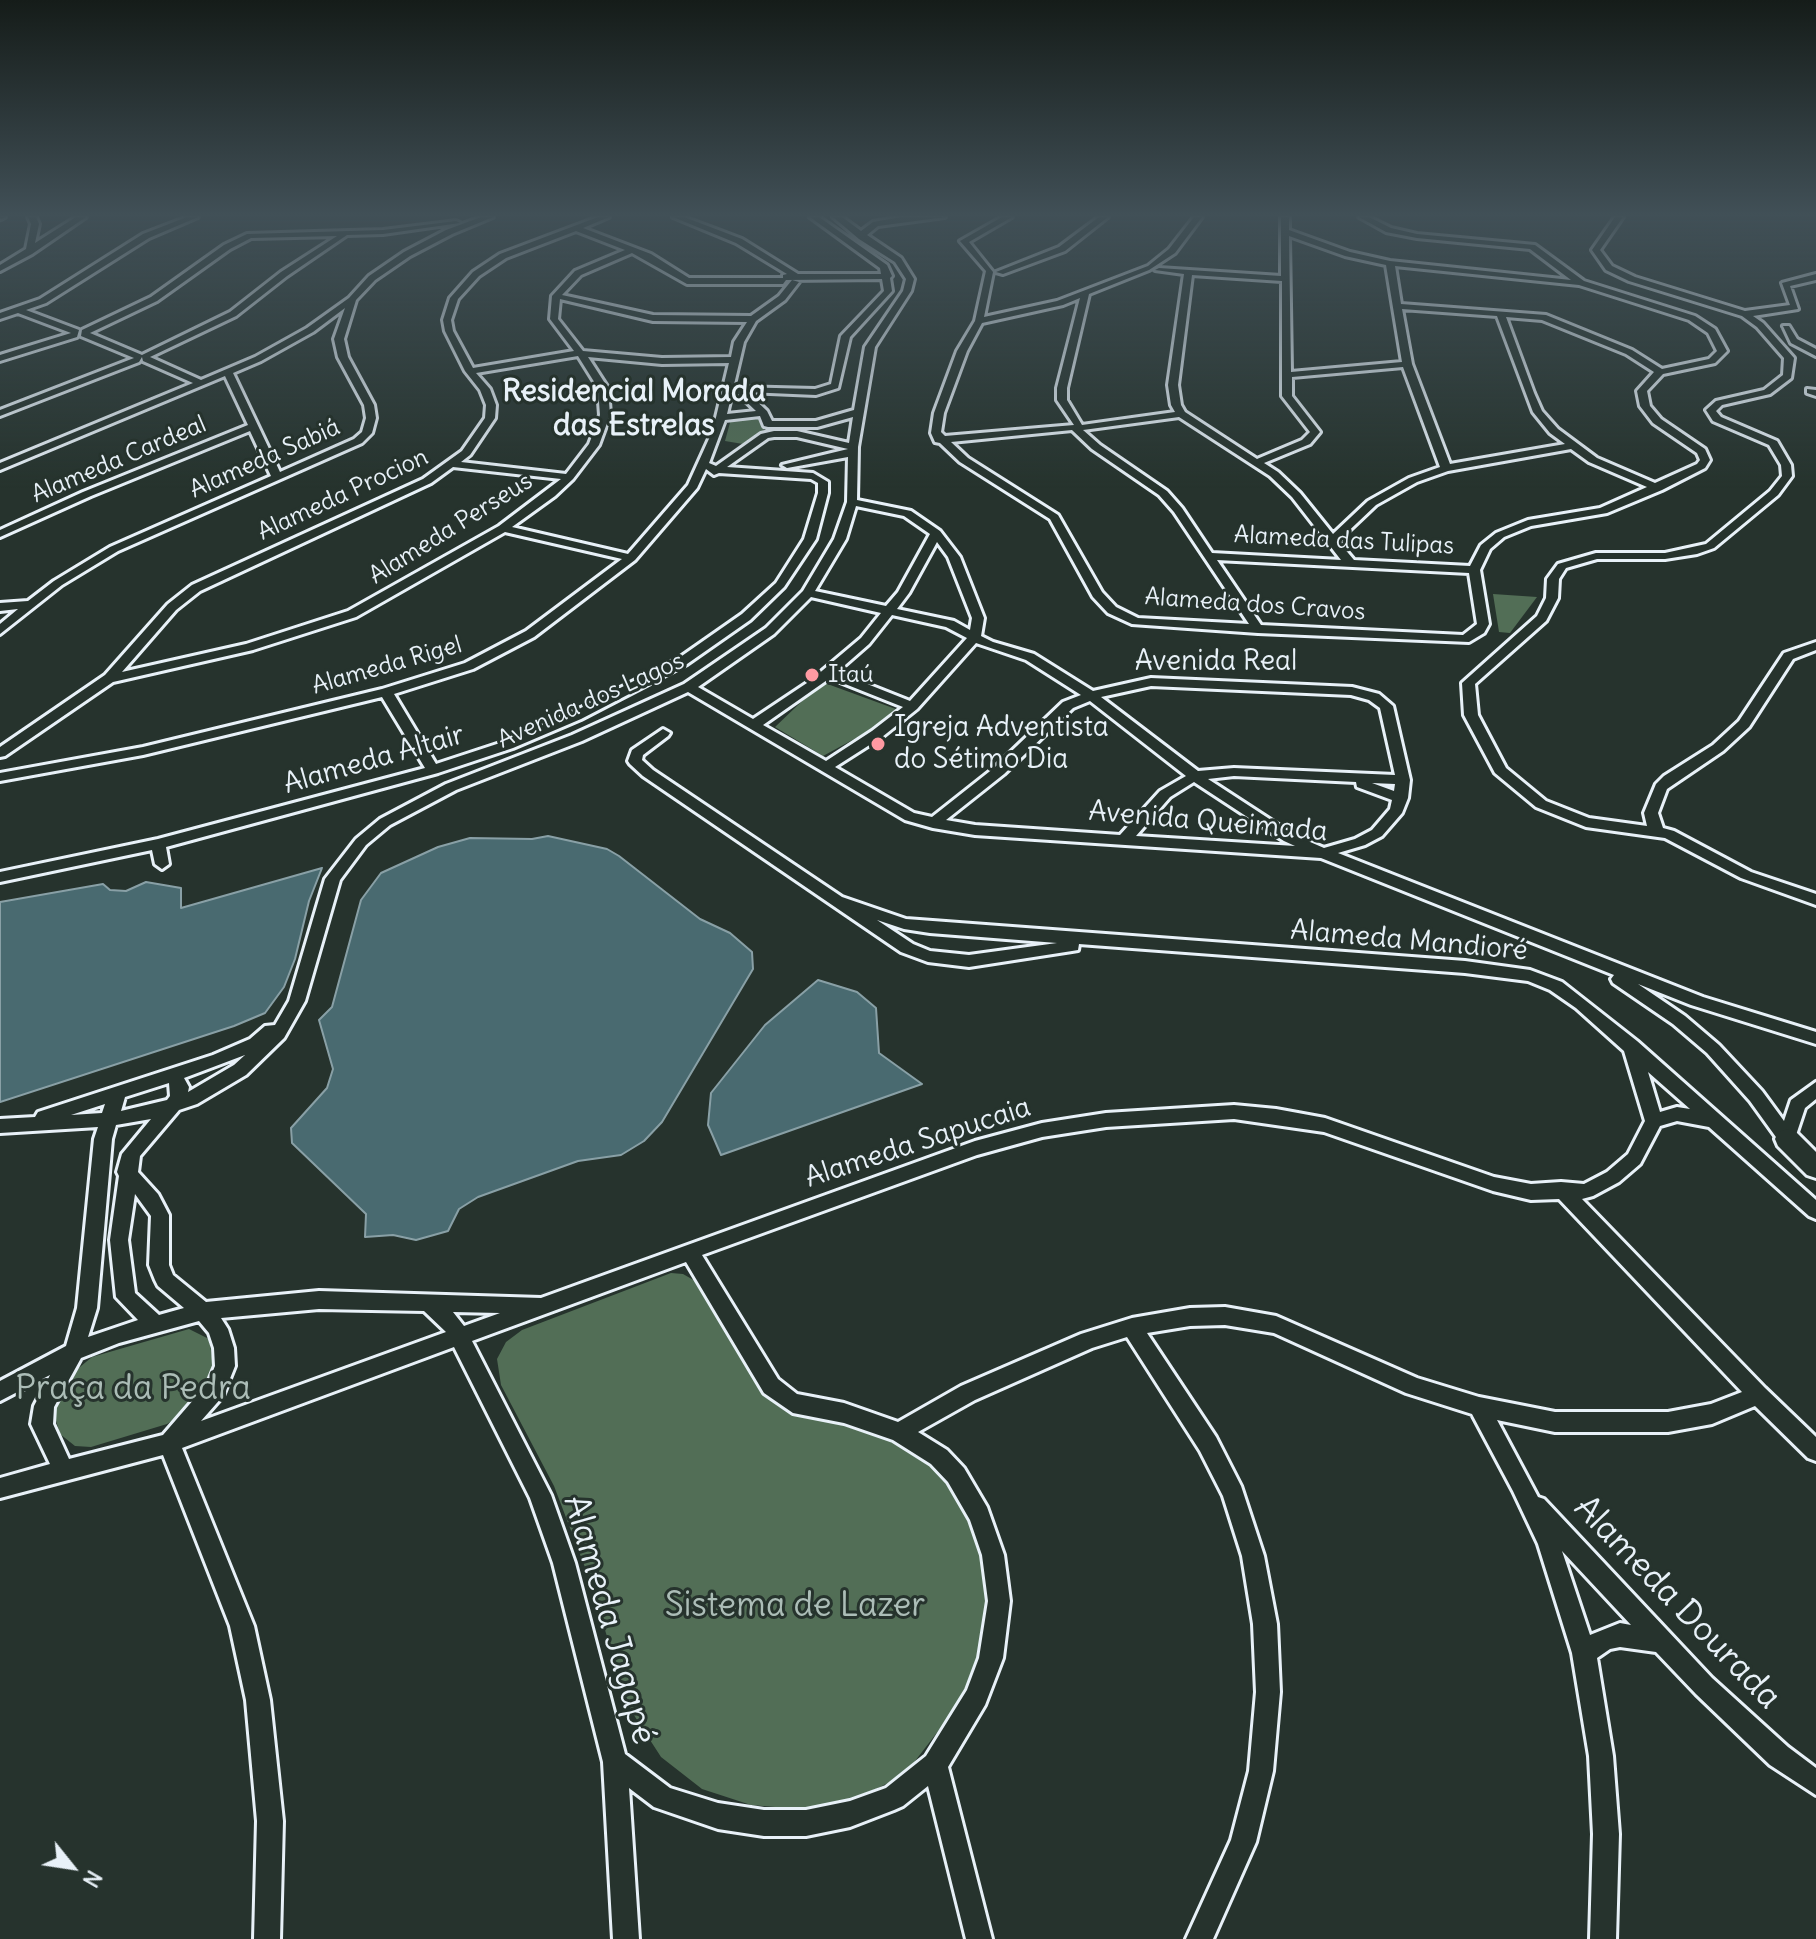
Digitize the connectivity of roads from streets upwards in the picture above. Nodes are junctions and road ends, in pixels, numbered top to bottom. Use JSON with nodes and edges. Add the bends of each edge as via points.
{"nodes":[{"id":1,"x":25,"y":307,"type":"edge"},
{"id":2,"x":137,"y":307,"type":"edge"},
{"id":3,"x":241,"y":307,"type":"edge"},
{"id":4,"x":341,"y":307,"type":"edge"},
{"id":5,"x":348,"y":307,"type":"edge"},
{"id":6,"x":450,"y":307,"type":"edge"},
{"id":7,"x":555,"y":307,"type":"edge"},
{"id":8,"x":606,"y":307,"type":"edge"},
{"id":9,"x":763,"y":307,"type":"edge"},
{"id":10,"x":874,"y":307,"type":"edge"},
{"id":11,"x":896,"y":307,"type":"edge"},
{"id":12,"x":983,"y":307,"type":"edge"},
{"id":13,"x":1034,"y":307,"type":"edge"},
{"id":14,"x":1082,"y":307,"type":"edge"},
{"id":15,"x":1184,"y":307,"type":"edge"},
{"id":16,"x":1285,"y":307,"type":"edge"},
{"id":17,"x":1398,"y":307,"type":"edge"},
{"id":18,"x":1420,"y":307,"type":"edge"},
{"id":19,"x":1659,"y":307,"type":"edge"},
{"id":20,"x":1724,"y":307,"type":"edge"},
{"id":21,"x":1792,"y":307,"type":"edge"},
{"id":22,"x":19,"y":310,"type":"junction"},
{"id":23,"x":1500,"y":313,"type":"junction"},
{"id":24,"x":1745,"y":314,"type":"junction"},
{"id":25,"x":0,"y":316,"type":"edge"},
{"id":26,"x":753,"y":319,"type":"junction"},
{"id":27,"x":979,"y":321,"type":"junction"},
{"id":28,"x":316,"y":326,"type":"junction"},
{"id":29,"x":340,"y":328,"type":"junction"},
{"id":30,"x":1786,"y":328,"type":"dead end"},
{"id":31,"x":80,"y":333,"type":"junction"},
{"id":32,"x":580,"y":353,"type":"junction"},
{"id":33,"x":1816,"y":353,"type":"edge"},
{"id":34,"x":0,"y":358,"type":"edge"},
{"id":35,"x":142,"y":358,"type":"junction"},
{"id":36,"x":611,"y":358,"type":"junction"},
{"id":37,"x":735,"y":360,"type":"junction"},
{"id":38,"x":1407,"y":364,"type":"junction"},
{"id":39,"x":593,"y":369,"type":"junction"},
{"id":40,"x":470,"y":371,"type":"junction"},
{"id":41,"x":1660,"y":372,"type":"junction"},
{"id":42,"x":228,"y":373,"type":"junction"},
{"id":43,"x":1287,"y":375,"type":"junction"},
{"id":44,"x":203,"y":384,"type":"junction"},
{"id":45,"x":735,"y":390,"type":"junction"},
{"id":46,"x":785,"y":391,"type":"junction"},
{"id":47,"x":754,"y":400,"type":"junction"},
{"id":48,"x":858,"y":412,"type":"junction"},
{"id":49,"x":0,"y":413,"type":"edge"},
{"id":50,"x":1181,"y":414,"type":"junction"},
{"id":51,"x":722,"y":417,"type":"junction"},
{"id":52,"x":766,"y":419,"type":"junction"},
{"id":53,"x":1076,"y":424,"type":"junction"},
{"id":54,"x":255,"y":426,"type":"junction"},
{"id":55,"x":765,"y":436,"type":"junction"},
{"id":56,"x":939,"y":440,"type":"junction"},
{"id":57,"x":714,"y":443,"type":"junction"},
{"id":58,"x":1569,"y":446,"type":"junction"},
{"id":59,"x":750,"y":447,"type":"junction"},
{"id":60,"x":852,"y":450,"type":"junction"},
{"id":61,"x":738,"y":456,"type":"junction"},
{"id":62,"x":1258,"y":462,"type":"junction"},
{"id":63,"x":454,"y":464,"type":"junction"},
{"id":64,"x":705,"y":465,"type":"junction"},
{"id":65,"x":0,"y":467,"type":"edge"},
{"id":66,"x":1446,"y":468,"type":"junction"},
{"id":67,"x":763,"y":469,"type":"junction"},
{"id":68,"x":718,"y":470,"type":"junction"},
{"id":69,"x":277,"y":477,"type":"junction"},
{"id":70,"x":569,"y":477,"type":"junction"},
{"id":71,"x":693,"y":486,"type":"junction"},
{"id":72,"x":1658,"y":488,"type":"junction"},
{"id":73,"x":852,"y":502,"type":"junction"},
{"id":74,"x":503,"y":528,"type":"junction"},
{"id":75,"x":936,"y":533,"type":"junction"},
{"id":76,"x":0,"y":534,"type":"edge"},
{"id":77,"x":1333,"y":540,"type":"junction"},
{"id":78,"x":1210,"y":556,"type":"junction"},
{"id":79,"x":631,"y":558,"type":"junction"},
{"id":80,"x":1350,"y":563,"type":"junction"},
{"id":81,"x":1474,"y":570,"type":"junction"},
{"id":82,"x":808,"y":593,"type":"junction"},
{"id":83,"x":29,"y":605,"type":"junction"},
{"id":84,"x":0,"y":607,"type":"edge"},
{"id":85,"x":890,"y":613,"type":"junction"},
{"id":86,"x":1258,"y":629,"type":"junction"},
{"id":87,"x":0,"y":630,"type":"edge"},
{"id":88,"x":975,"y":637,"type":"junction"},
{"id":89,"x":1816,"y":646,"type":"edge"},
{"id":90,"x":131,"y":657,"type":"junction"},
{"id":91,"x":162,"y":667,"type":"junction"},
{"id":92,"x":828,"y":673,"type":"junction"},
{"id":93,"x":110,"y":678,"type":"junction"},
{"id":94,"x":689,"y":687,"type":"junction"},
{"id":95,"x":386,"y":692,"type":"junction"},
{"id":96,"x":1091,"y":696,"type":"junction"},
{"id":97,"x":912,"y":706,"type":"junction"},
{"id":98,"x":753,"y":725,"type":"junction"},
{"id":99,"x":663,"y":733,"type":"dead end"},
{"id":100,"x":0,"y":753,"type":"edge"},
{"id":101,"x":825,"y":768,"type":"junction"},
{"id":102,"x":433,"y":770,"type":"junction"},
{"id":103,"x":1234,"y":772,"type":"junction"},
{"id":104,"x":1195,"y":776,"type":"junction"},
{"id":105,"x":1339,"y":776,"type":"junction"},
{"id":106,"x":0,"y":777,"type":"edge"},
{"id":107,"x":1403,"y":780,"type":"junction"},
{"id":108,"x":1172,"y":787,"type":"junction"},
{"id":109,"x":1212,"y":789,"type":"junction"},
{"id":110,"x":1401,"y":798,"type":"junction"},
{"id":111,"x":1149,"y":809,"type":"junction"},
{"id":112,"x":1258,"y":820,"type":"junction"},
{"id":113,"x":933,"y":823,"type":"junction"},
{"id":114,"x":1656,"y":831,"type":"junction"},
{"id":115,"x":1124,"y":840,"type":"junction"},
{"id":116,"x":1360,"y":842,"type":"junction"},
{"id":117,"x":1165,"y":843,"type":"junction"},
{"id":118,"x":158,"y":844,"type":"junction"},
{"id":119,"x":1252,"y":849,"type":"junction"},
{"id":120,"x":1323,"y":853,"type":"junction"},
{"id":121,"x":162,"y":864,"type":"dead end"},
{"id":122,"x":1367,"y":872,"type":"junction"},
{"id":123,"x":0,"y":877,"type":"edge"},
{"id":124,"x":835,"y":900,"type":"junction"},
{"id":125,"x":1816,"y":900,"type":"edge"},
{"id":126,"x":904,"y":924,"type":"junction"},
{"id":127,"x":1022,"y":935,"type":"junction"},
{"id":128,"x":892,"y":939,"type":"junction"},
{"id":129,"x":1105,"y":942,"type":"junction"},
{"id":130,"x":1024,"y":953,"type":"junction"},
{"id":131,"x":1583,"y":957,"type":"junction"},
{"id":132,"x":1697,"y":1001,"type":"junction"},
{"id":133,"x":288,"y":1016,"type":"junction"},
{"id":134,"x":1679,"y":1020,"type":"junction"},
{"id":135,"x":1816,"y":1038,"type":"edge"},
{"id":136,"x":1631,"y":1045,"type":"junction"},
{"id":137,"x":174,"y":1076,"type":"junction"},
{"id":138,"x":1816,"y":1089,"type":"edge"},
{"id":139,"x":117,"y":1094,"type":"junction"},
{"id":140,"x":172,"y":1106,"type":"junction"},
{"id":141,"x":107,"y":1120,"type":"junction"},
{"id":142,"x":1654,"y":1121,"type":"junction"},
{"id":143,"x":1711,"y":1121,"type":"junction"},
{"id":144,"x":23,"y":1124,"type":"junction"},
{"id":145,"x":0,"y":1126,"type":"edge"},
{"id":146,"x":1787,"y":1139,"type":"junction"},
{"id":147,"x":1816,"y":1168,"type":"edge"},
{"id":148,"x":126,"y":1179,"type":"junction"},
{"id":149,"x":1561,"y":1189,"type":"junction"},
{"id":150,"x":98,"y":1194,"type":"junction"},
{"id":151,"x":1816,"y":1211,"type":"edge"},
{"id":152,"x":690,"y":1252,"type":"junction"},
{"id":153,"x":121,"y":1275,"type":"junction"},
{"id":154,"x":91,"y":1283,"type":"junction"},
{"id":155,"x":555,"y":1304,"type":"junction"},
{"id":156,"x":431,"y":1305,"type":"junction"},
{"id":157,"x":203,"y":1311,"type":"junction"},
{"id":158,"x":155,"y":1324,"type":"junction"},
{"id":159,"x":1132,"y":1327,"type":"junction"},
{"id":160,"x":459,"y":1339,"type":"junction"},
{"id":161,"x":74,"y":1352,"type":"junction"},
{"id":162,"x":0,"y":1392,"type":"edge"},
{"id":163,"x":1758,"y":1395,"type":"junction"},
{"id":164,"x":1479,"y":1407,"type":"junction"},
{"id":165,"x":899,"y":1432,"type":"junction"},
{"id":166,"x":169,"y":1443,"type":"junction"},
{"id":167,"x":1816,"y":1451,"type":"edge"},
{"id":168,"x":64,"y":1471,"type":"junction"},
{"id":169,"x":0,"y":1488,"type":"edge"},
{"id":170,"x":1528,"y":1498,"type":"junction"},
{"id":171,"x":1663,"y":1641,"type":"junction"},
{"id":172,"x":1584,"y":1653,"type":"junction"},
{"id":173,"x":615,"y":1762,"type":"junction"},
{"id":174,"x":935,"y":1765,"type":"junction"},
{"id":175,"x":1816,"y":1783,"type":"edge"},
{"id":176,"x":267,"y":1939,"type":"edge"},
{"id":177,"x":626,"y":1939,"type":"edge"},
{"id":178,"x":979,"y":1939,"type":"edge"},
{"id":179,"x":1199,"y":1939,"type":"edge"},
{"id":180,"x":1603,"y":1939,"type":"edge"}],
"edges":[{"from":1,"to":22,"type":"street"},
{"from":2,"to":31,"type":"street"},
{"from":3,"to":35,"type":"street"},
{"from":4,"to":28,"type":"street"},
{"from":5,"to":29,"type":"street"},
{"from":6,"to":40,"type":"street","name":"Alameda Procion","via":[[447,320]]},
{"from":7,"to":32,"type":"street","name":"Alameda Perseus","via":[[554,319]]},
{"from":8,"to":26,"type":"street","via":[[653,318]]},
{"from":9,"to":26,"type":"street","name":"Alameda Rigel"},
{"from":10,"to":46,"type":"street","via":[[846,336],[835,386],[816,392]]},
{"from":11,"to":48,"type":"street","name":"Avenida dos Lagos","via":[[870,347]]},
{"from":12,"to":27,"type":"street"},
{"from":13,"to":27,"type":"street"},
{"from":14,"to":53,"type":"street","via":[[1062,388],[1062,400]]},
{"from":15,"to":50,"type":"street","via":[[1172,396]]},
{"from":16,"to":43,"type":"street"},
{"from":17,"to":38,"type":"street"},
{"from":18,"to":23,"type":"street"},
{"from":19,"to":41,"type":"street","via":[[1692,318],[1717,337],[1722,351],[1712,361]]},
{"from":20,"to":24,"type":"street"},
{"from":21,"to":24,"type":"street"},
{"from":22,"to":25,"type":"street"},
{"from":22,"to":31,"type":"street"},
{"from":23,"to":41,"type":"street","via":[[1558,321],[1629,352]]},
{"from":23,"to":58,"type":"street","via":[[1538,412]]},
{"from":24,"to":114,"type":"street","via":[[1784,350],[1790,370],[1767,392],[1715,404],[1711,413],[1773,443],[1786,465],[1785,481],[1710,546],[1697,551],[1596,556],[1562,566],[1542,618],[1468,683],[1480,737],[1500,770],[1528,796],[1586,822]]},
{"from":26,"to":37,"type":"street","name":"Alameda Rigel"},
{"from":27,"to":56,"type":"street","via":[[939,413]]},
{"from":28,"to":29,"type":"street"},
{"from":28,"to":42,"type":"street"},
{"from":29,"to":69,"type":"street","name":"Alameda Sabiá","via":[[343,357],[369,405],[370,427],[346,448]]},
{"from":30,"to":33,"type":"street","via":[[1794,341]]},
{"from":31,"to":34,"type":"street"},
{"from":31,"to":35,"type":"street"},
{"from":32,"to":36,"type":"street"},
{"from":32,"to":39,"type":"street","name":"Alameda Perseus"},
{"from":32,"to":40,"type":"street"},
{"from":35,"to":44,"type":"street"},
{"from":35,"to":49,"type":"street"},
{"from":36,"to":37,"type":"street"},
{"from":36,"to":39,"type":"street"},
{"from":37,"to":45,"type":"street","name":"Alameda Rigel"},
{"from":38,"to":43,"type":"street"},
{"from":38,"to":66,"type":"street"},
{"from":39,"to":70,"type":"street","name":"Alameda Perseus","via":[[606,401],[603,428]]},
{"from":40,"to":63,"type":"street","name":"Alameda Procion","via":[[485,389],[490,418]]},
{"from":41,"to":72,"type":"street","via":[[1642,391],[1645,406],[1705,460]]},
{"from":42,"to":44,"type":"street"},
{"from":42,"to":54,"type":"street"},
{"from":43,"to":62,"type":"street","via":[[1287,396],[1313,426],[1314,436]]},
{"from":44,"to":65,"type":"street"},
{"from":45,"to":46,"type":"street"},
{"from":45,"to":47,"type":"street"},
{"from":45,"to":51,"type":"street","name":"Alameda Rigel"},
{"from":46,"to":47,"type":"street"},
{"from":47,"to":52,"type":"street"},
{"from":48,"to":52,"type":"street","via":[[817,424]]},
{"from":48,"to":60,"type":"street","name":"Avenida dos Lagos"},
{"from":50,"to":53,"type":"street"},
{"from":50,"to":62,"type":"street"},
{"from":51,"to":52,"type":"street"},
{"from":51,"to":57,"type":"street","name":"Alameda Rigel"},
{"from":52,"to":55,"type":"street"},
{"from":53,"to":56,"type":"street"},
{"from":53,"to":78,"type":"street","via":[[1163,493]]},
{"from":54,"to":69,"type":"street"},
{"from":54,"to":76,"type":"street","name":"Alameda Cardeal"},
{"from":55,"to":59,"type":"street"},
{"from":55,"to":60,"type":"street","via":[[797,434]]},
{"from":56,"to":86,"type":"street","name":"Alameda dos Cravos","via":[[1054,517],[1097,594],[1112,610],[1136,621]]},
{"from":57,"to":59,"type":"street"},
{"from":57,"to":64,"type":"street","name":"Alameda Rigel"},
{"from":58,"to":66,"type":"street"},
{"from":58,"to":72,"type":"street"},
{"from":59,"to":61,"type":"street"},
{"from":60,"to":67,"type":"street"},
{"from":60,"to":73,"type":"street","name":"Avenida dos Lagos"},
{"from":61,"to":67,"type":"street"},
{"from":61,"to":68,"type":"street"},
{"from":62,"to":77,"type":"street","via":[[1296,495]]},
{"from":63,"to":70,"type":"street"},
{"from":63,"to":90,"type":"street","name":"Alameda Procion","via":[[196,588],[172,607]]},
{"from":64,"to":68,"type":"street"},
{"from":64,"to":71,"type":"street","name":"Alameda Rigel"},
{"from":66,"to":77,"type":"street","via":[[1381,497]]},
{"from":67,"to":68,"type":"street"},
{"from":67,"to":102,"type":"street","name":"Alameda Altair","via":[[813,476],[823,482],[823,493],[798,562],[746,617],[683,661],[576,716]]},
{"from":68,"to":71,"type":"street"},
{"from":69,"to":83,"type":"street","name":"Alameda Sabiá","via":[[114,549]]},
{"from":70,"to":74,"type":"street","name":"Alameda Perseus"},
{"from":71,"to":79,"type":"street","name":"Alameda Rigel"},
{"from":72,"to":81,"type":"street","via":[[1603,511],[1511,530],[1485,547]]},
{"from":73,"to":75,"type":"street","via":[[907,513]]},
{"from":73,"to":82,"type":"street","name":"Avenida dos Lagos","via":[[833,556]]},
{"from":74,"to":79,"type":"street"},
{"from":74,"to":91,"type":"street","name":"Alameda Perseus","via":[[352,614],[261,644]]},
{"from":75,"to":85,"type":"street"},
{"from":75,"to":88,"type":"street","via":[[954,557],[977,612]]},
{"from":77,"to":80,"type":"street"},
{"from":78,"to":80,"type":"street","name":"Alameda das Tulipas"},
{"from":78,"to":86,"type":"street"},
{"from":79,"to":95,"type":"street","name":"Alameda Rigel","via":[[572,605],[496,654]]},
{"from":80,"to":81,"type":"street","name":"Alameda das Tulipas"},
{"from":81,"to":86,"type":"street","name":"Alameda dos Cravos","via":[[1482,615],[1480,630],[1465,639]]},
{"from":82,"to":85,"type":"street"},
{"from":82,"to":94,"type":"street","name":"Avenida dos Lagos","via":[[770,631]]},
{"from":83,"to":84,"type":"street"},
{"from":83,"to":87,"type":"street","name":"Alameda Sabiá"},
{"from":85,"to":88,"type":"street","via":[[950,624]]},
{"from":85,"to":92,"type":"street"},
{"from":88,"to":96,"type":"street","via":[[1030,657]]},
{"from":88,"to":97,"type":"street"},
{"from":89,"to":114,"type":"street","via":[[1788,656],[1744,724],[1661,787],[1651,813]]},
{"from":90,"to":91,"type":"street"},
{"from":90,"to":93,"type":"street","name":"Alameda Procion"},
{"from":91,"to":93,"type":"street","name":"Alameda Perseus"},
{"from":92,"to":97,"type":"street"},
{"from":92,"to":98,"type":"street"},
{"from":93,"to":100,"type":"street","name":"Alameda Procion"},
{"from":94,"to":98,"type":"street","name":"Avenida Queimada"},
{"from":94,"to":133,"type":"street","name":"Avenida dos Lagos","via":[[451,787],[385,822],[361,842],[333,879],[308,969]]},
{"from":95,"to":102,"type":"street"},
{"from":95,"to":106,"type":"street","name":"Alameda Rigel","via":[[143,751]]},
{"from":96,"to":104,"type":"street"},
{"from":96,"to":107,"type":"street","name":"Avenida Real","via":[[1151,682],[1365,694],[1386,706]]},
{"from":96,"to":113,"type":"street","name":"Avenida Real","via":[[1060,711],[999,771]]},
{"from":97,"to":101,"type":"street"},
{"from":98,"to":101,"type":"street","name":"Avenida Queimada"},
{"from":99,"to":124,"type":"street","name":"Alameda Mandioré","via":[[637,753],[635,761]]},
{"from":101,"to":113,"type":"street","name":"Avenida Queimada","via":[[891,809]]},
{"from":102,"to":118,"type":"street","name":"Alameda Altair"},
{"from":103,"to":104,"type":"street"},
{"from":103,"to":105,"type":"street"},
{"from":103,"to":109,"type":"street"},
{"from":104,"to":108,"type":"street"},
{"from":104,"to":109,"type":"street"},
{"from":105,"to":107,"type":"street"},
{"from":105,"to":110,"type":"street"},
{"from":107,"to":110,"type":"street","name":"Avenida Real"},
{"from":108,"to":109,"type":"street"},
{"from":108,"to":111,"type":"street"},
{"from":109,"to":112,"type":"street"},
{"from":110,"to":116,"type":"street","name":"Avenida Real","via":[[1391,820]]},
{"from":111,"to":115,"type":"street"},
{"from":111,"to":117,"type":"street","via":[[1154,831]]},
{"from":112,"to":119,"type":"street","via":[[1261,838]]},
{"from":112,"to":120,"type":"street"},
{"from":113,"to":115,"type":"street","name":"Avenida Queimada"},
{"from":114,"to":125,"type":"street","via":[[1746,875]]},
{"from":115,"to":117,"type":"street","name":"Avenida Queimada"},
{"from":116,"to":120,"type":"street","name":"Avenida Real"},
{"from":116,"to":122,"type":"street","via":[[1355,851]]},
{"from":117,"to":119,"type":"street","name":"Avenida Queimada"},
{"from":118,"to":121,"type":"street"},
{"from":118,"to":123,"type":"street","name":"Alameda Altair"},
{"from":119,"to":120,"type":"street","name":"Avenida Queimada"},
{"from":120,"to":122,"type":"street","name":"Avenida Queimada"},
{"from":122,"to":131,"type":"street","name":"Avenida Queimada"},
{"from":124,"to":126,"type":"street","name":"Alameda Mandioré"},
{"from":124,"to":128,"type":"street","name":"Alameda Mandioré"},
{"from":126,"to":127,"type":"street","name":"Alameda Mandioré"},
{"from":126,"to":128,"type":"street"},
{"from":127,"to":129,"type":"street","name":"Alameda Mandioré"},
{"from":127,"to":130,"type":"street"},
{"from":128,"to":130,"type":"street","name":"Alameda Mandioré","via":[[949,960]]},
{"from":129,"to":130,"type":"street","name":"Alameda Mandioré"},
{"from":129,"to":136,"type":"street","name":"Alameda Mandioré","via":[[1530,976],[1556,986]]},
{"from":131,"to":132,"type":"street","name":"Avenida Queimada"},
{"from":131,"to":134,"type":"street","name":"Avenida Queimada"},
{"from":132,"to":134,"type":"street"},
{"from":132,"to":135,"type":"street","name":"Avenida Queimada"},
{"from":133,"to":137,"type":"street","name":"Avenida dos Lagos","via":[[239,1052]]},
{"from":133,"to":140,"type":"street","name":"Avenida dos Lagos","via":[[240,1070]]},
{"from":134,"to":146,"type":"street","name":"Avenida Queimada","via":[[1728,1064]]},
{"from":136,"to":142,"type":"street"},
{"from":136,"to":143,"type":"street","name":"Alameda Mandioré"},
{"from":137,"to":139,"type":"street","name":"Avenida dos Lagos"},
{"from":137,"to":140,"type":"street","via":[[180,1092]]},
{"from":138,"to":146,"type":"street","via":[[1797,1105]]},
{"from":139,"to":141,"type":"street"},
{"from":139,"to":144,"type":"street","name":"Avenida dos Lagos"},
{"from":140,"to":141,"type":"street","name":"Avenida dos Lagos"},
{"from":140,"to":148,"type":"street","via":[[135,1147]]},
{"from":141,"to":144,"type":"street","name":"Avenida dos Lagos"},
{"from":141,"to":150,"type":"street"},
{"from":142,"to":143,"type":"street","via":[[1677,1114]]},
{"from":142,"to":149,"type":"street","name":"Alameda Sapucaia","via":[[1634,1159],[1613,1177],[1586,1191]]},
{"from":143,"to":151,"type":"street","name":"Alameda Mandioré"},
{"from":144,"to":145,"type":"street","name":"Avenida dos Lagos"},
{"from":146,"to":147,"type":"street"},
{"from":148,"to":150,"type":"street"},
{"from":148,"to":153,"type":"street"},
{"from":148,"to":157,"type":"street","via":[[151,1199],[160,1215],[159,1265],[165,1280]]},
{"from":149,"to":152,"type":"street","name":"Alameda Sapucaia","via":[[1531,1192],[1493,1184],[1325,1125],[1276,1116],[1234,1112],[1106,1120],[975,1148]]},
{"from":149,"to":163,"type":"street"},
{"from":150,"to":154,"type":"street"},
{"from":152,"to":155,"type":"street","name":"Alameda Sapucaia"},
{"from":152,"to":165,"type":"street","via":[[771,1386],[784,1397]]},
{"from":153,"to":154,"type":"street"},
{"from":153,"to":158,"type":"street","via":[[126,1297]]},
{"from":154,"to":161,"type":"street"},
{"from":155,"to":156,"type":"street"},
{"from":155,"to":160,"type":"street","name":"Alameda Sapucaia"},
{"from":156,"to":157,"type":"street","via":[[319,1300]]},
{"from":156,"to":160,"type":"street","name":"Alameda Jagapé","via":[[451,1322]]},
{"from":157,"to":158,"type":"street"},
{"from":157,"to":166,"type":"street","via":[[218,1329],[225,1366],[207,1404]]},
{"from":158,"to":161,"type":"street"},
{"from":159,"to":164,"type":"street","via":[[1190,1317],[1252,1319],[1307,1336],[1413,1386]]},
{"from":159,"to":165,"type":"street","via":[[1088,1340],[968,1393]]},
{"from":159,"to":179,"type":"street","via":[[1201,1432],[1233,1493],[1253,1556],[1265,1624],[1268,1692],[1261,1771],[1243,1842]]},
{"from":160,"to":166,"type":"street","name":"Alameda Sapucaia"},
{"from":160,"to":173,"type":"street","name":"Alameda Jagapé","via":[[540,1495],[564,1563]]},
{"from":161,"to":162,"type":"street"},
{"from":161,"to":168,"type":"street","via":[[53,1385],[43,1415],[48,1442]]},
{"from":163,"to":164,"type":"street","via":[[1712,1414],[1668,1422],[1555,1422]]},
{"from":163,"to":167,"type":"street"},
{"from":164,"to":170,"type":"street"},
{"from":165,"to":174,"type":"street","via":[[939,1457],[956,1475],[979,1515],[993,1555],[999,1601],[991,1658],[977,1697]]},
{"from":166,"to":168,"type":"street","name":"Alameda Sapucaia"},
{"from":166,"to":176,"type":"street","via":[[242,1626],[258,1700],[270,1821]]},
{"from":168,"to":169,"type":"street","name":"Alameda Sapucaia"},
{"from":170,"to":171,"type":"street","name":"Alameda Dourada"},
{"from":170,"to":172,"type":"street"},
{"from":171,"to":172,"type":"street","via":[[1620,1635]]},
{"from":171,"to":175,"type":"street","name":"Alameda Dourada","via":[[1779,1756]]},
{"from":172,"to":180,"type":"street","via":[[1601,1756],[1606,1834]]},
{"from":173,"to":174,"type":"street","via":[[663,1798],[718,1816],[764,1823],[806,1823],[850,1814],[894,1797]]},
{"from":173,"to":177,"type":"street","name":"Alameda Jagapé"},
{"from":174,"to":178,"type":"street"}]}
